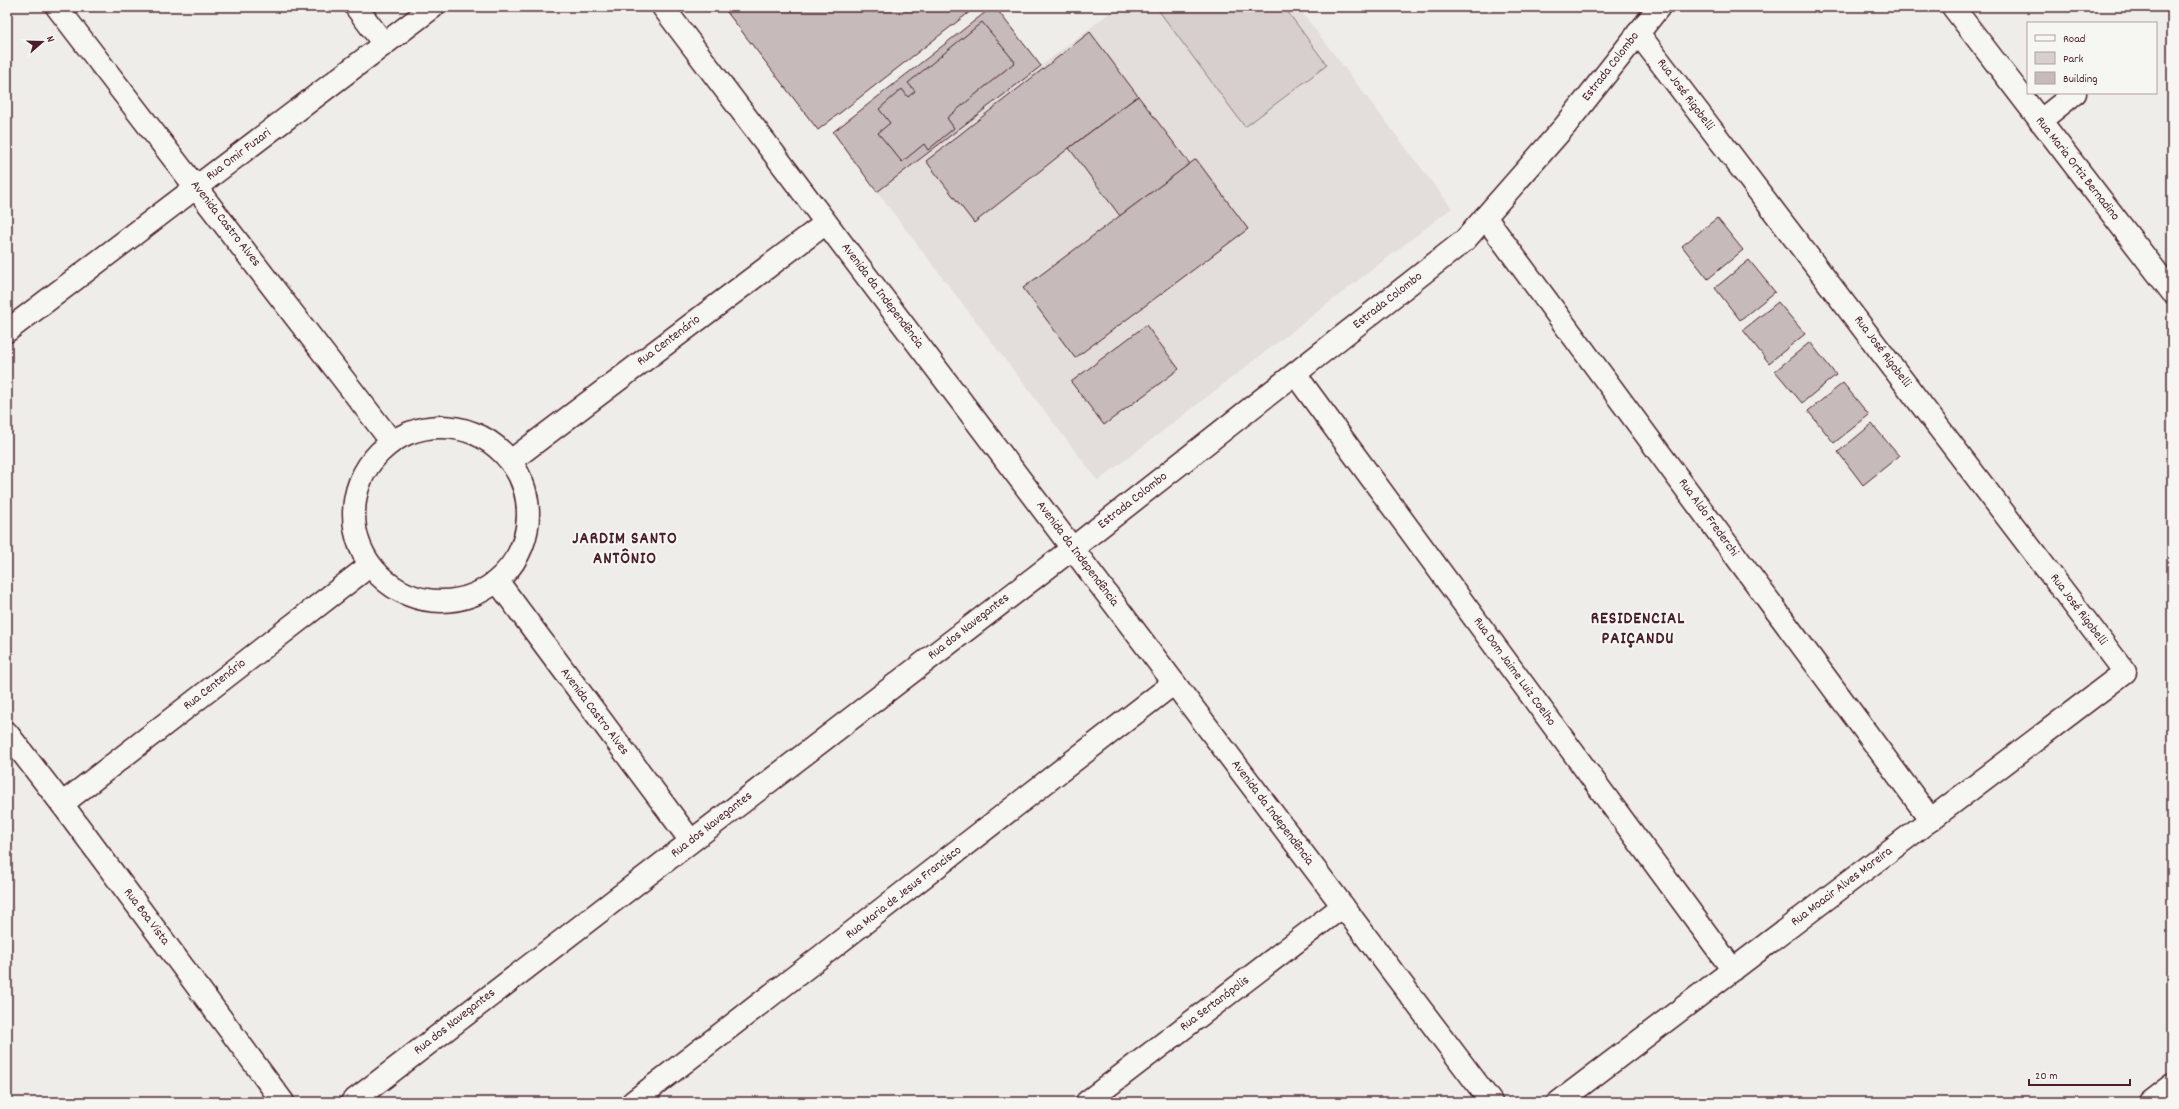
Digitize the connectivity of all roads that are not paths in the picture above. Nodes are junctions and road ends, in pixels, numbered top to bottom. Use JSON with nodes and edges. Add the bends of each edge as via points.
{"nodes":[{"id":1,"x":57,"y":7,"type":"edge"},
{"id":2,"x":356,"y":7,"type":"edge"},
{"id":3,"x":433,"y":7,"type":"edge"},
{"id":4,"x":663,"y":7,"type":"edge"},
{"id":5,"x":1659,"y":7,"type":"edge"},
{"id":6,"x":1953,"y":7,"type":"edge"},
{"id":7,"x":1638,"y":33,"type":"junction"},
{"id":8,"x":384,"y":44,"type":"junction"},
{"id":9,"x":2074,"y":94,"type":"edge"},
{"id":10,"x":2040,"y":121,"type":"junction"},
{"id":11,"x":197,"y":187,"type":"junction"},
{"id":12,"x":1485,"y":217,"type":"junction"},
{"id":13,"x":826,"y":223,"type":"junction"},
{"id":14,"x":2172,"y":292,"type":"edge"},
{"id":15,"x":7,"y":331,"type":"edge"},
{"id":16,"x":1295,"y":374,"type":"junction"},
{"id":17,"x":391,"y":441,"type":"junction"},
{"id":18,"x":512,"y":460,"type":"junction"},
{"id":19,"x":1072,"y":548,"type":"junction"},
{"id":20,"x":369,"y":566,"type":"junction"},
{"id":21,"x":498,"y":582,"type":"junction"},
{"id":22,"x":2125,"y":672,"type":"joint"},
{"id":23,"x":1174,"y":683,"type":"junction"},
{"id":24,"x":7,"y":734,"type":"edge"},
{"id":25,"x":62,"y":804,"type":"junction"},
{"id":26,"x":1931,"y":820,"type":"junction"},
{"id":27,"x":691,"y":841,"type":"junction"},
{"id":28,"x":1343,"y":906,"type":"junction"},
{"id":29,"x":1733,"y":970,"type":"junction"},
{"id":30,"x":2172,"y":1085,"type":"edge"},
{"id":31,"x":283,"y":1102,"type":"edge"},
{"id":32,"x":352,"y":1102,"type":"edge"},
{"id":33,"x":633,"y":1102,"type":"edge"},
{"id":34,"x":1086,"y":1102,"type":"edge"},
{"id":35,"x":1491,"y":1102,"type":"edge"},
{"id":36,"x":1559,"y":1102,"type":"edge"},
{"id":37,"x":2150,"y":1102,"type":"edge"}],
"edges":[{"from":1,"to":11,"type":"street","name":"Avenida Castro Alves"},
{"from":2,"to":8,"type":"street"},
{"from":3,"to":8,"type":"street","name":"Rua Omir Fuzari"},
{"from":4,"to":13,"type":"street","name":"Avenida da Independência"},
{"from":5,"to":7,"type":"street","name":"Estrada Colombo"},
{"from":6,"to":10,"type":"street","name":"Rua Maria Ortiz Bernadino"},
{"from":7,"to":12,"type":"street","name":"Estrada Colombo","via":[[1565,126]]},
{"from":7,"to":22,"type":"street","name":"Rua José Rigobelli"},
{"from":8,"to":11,"type":"street","name":"Rua Omir Fuzari"},
{"from":9,"to":10,"type":"street"},
{"from":10,"to":14,"type":"street","name":"Rua Maria Ortiz Bernadino"},
{"from":11,"to":15,"type":"street","name":"Rua Omir Fuzari"},
{"from":11,"to":17,"type":"street","name":"Avenida Castro Alves"},
{"from":12,"to":16,"type":"street","name":"Estrada Colombo","via":[[1465,240]]},
{"from":12,"to":26,"type":"street","name":"Rua Aldo Frederchi"},
{"from":13,"to":18,"type":"street","name":"Rua Centenário"},
{"from":13,"to":19,"type":"street","name":"Avenida da Independência"},
{"from":16,"to":19,"type":"street","name":"Estrada Colombo"},
{"from":16,"to":29,"type":"street","name":"Rua Dom Jaime Luiz Coelho"},
{"from":17,"to":18,"type":"street","via":[[417,429],[445,426],[472,432],[496,446]]},
{"from":17,"to":20,"type":"street","via":[[370,462],[356,488],[353,518],[360,548]]},
{"from":18,"to":21,"type":"street","via":[[525,493],[528,521],[521,548]]},
{"from":19,"to":23,"type":"street","name":"Avenida da Independência"},
{"from":19,"to":27,"type":"street","name":"Rua dos Navegantes"},
{"from":20,"to":21,"type":"street","via":[[399,592],[428,601],[457,600],[486,590]]},
{"from":20,"to":25,"type":"street","name":"Rua Centenário"},
{"from":21,"to":27,"type":"street","name":"Avenida Castro Alves"},
{"from":22,"to":26,"type":"street","name":"Rua Moacir Alves Moreira"},
{"from":23,"to":28,"type":"street","name":"Avenida da Independência"},
{"from":23,"to":33,"type":"street","name":"Rua Maria de Jesus Francisco"},
{"from":24,"to":25,"type":"street","name":"Rua Boa Vista"},
{"from":25,"to":31,"type":"street","name":"Rua Boa Vista"},
{"from":26,"to":29,"type":"street","name":"Rua Moacir Alves Moreira"},
{"from":27,"to":32,"type":"street","name":"Rua dos Navegantes"},
{"from":28,"to":34,"type":"street","name":"Rua Sertanópolis"},
{"from":28,"to":35,"type":"street","name":"Avenida da Independência"},
{"from":29,"to":36,"type":"street","name":"Rua Moacir Alves Moreira"},
{"from":30,"to":37,"type":"street"}]}
